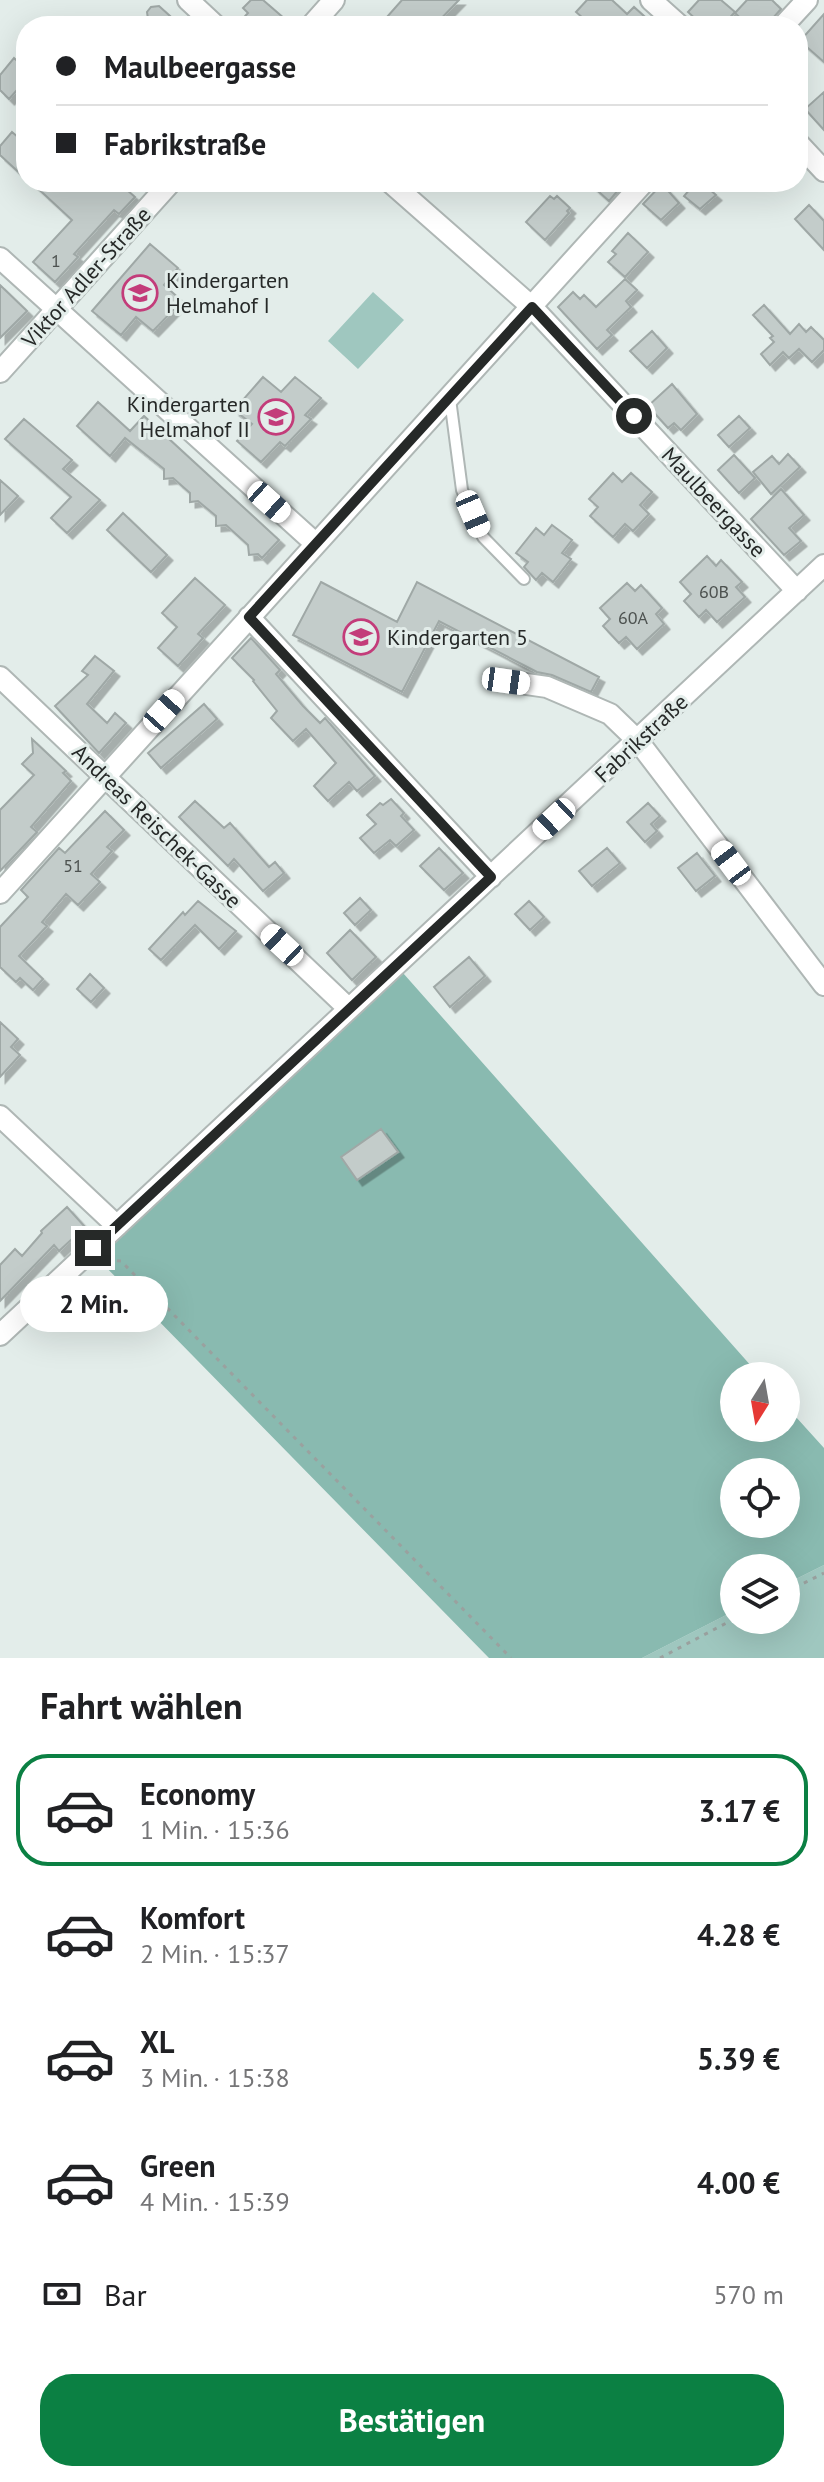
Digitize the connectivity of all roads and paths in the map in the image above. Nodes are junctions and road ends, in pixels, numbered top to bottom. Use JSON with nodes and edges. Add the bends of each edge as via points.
{"nodes":[{"id":1,"x":188,"y":0,"type":"edge"},
{"id":2,"x":334,"y":0,"type":"edge"},
{"id":3,"x":651,"y":0,"type":"edge"},
{"id":4,"x":807,"y":0,"type":"edge"},
{"id":5,"x":205,"y":16,"type":"edge"},
{"id":6,"x":320,"y":16,"type":"edge"},
{"id":7,"x":669,"y":16,"type":"edge"},
{"id":8,"x":792,"y":16,"type":"edge"},
{"id":9,"x":808,"y":154,"type":"edge"},
{"id":10,"x":824,"y":171,"type":"edge"},
{"id":11,"x":162,"y":192,"type":"edge"},
{"id":12,"x":401,"y":192,"type":"edge"},
{"id":13,"x":635,"y":192,"type":"edge"},
{"id":14,"x":0,"y":258,"type":"edge"},
{"id":15,"x":532,"y":307,"type":"junction"},
{"id":16,"x":56,"y":310,"type":"junction"},
{"id":17,"x":0,"y":372,"type":"edge"},
{"id":18,"x":450,"y":397,"type":"junction"},
{"id":19,"x":316,"y":544,"type":"junction"},
{"id":20,"x":824,"y":565,"type":"edge"},
{"id":21,"x":524,"y":579,"type":"dead end"},
{"id":22,"x":797,"y":591,"type":"junction"},
{"id":23,"x":249,"y":617,"type":"junction"},
{"id":24,"x":0,"y":677,"type":"edge"},
{"id":25,"x":506,"y":681,"type":"dead end"},
{"id":26,"x":638,"y":741,"type":"junction"},
{"id":27,"x":106,"y":776,"type":"junction"},
{"id":28,"x":491,"y":877,"type":"junction"},
{"id":29,"x":0,"y":893,"type":"edge"},
{"id":30,"x":824,"y":985,"type":"edge"},
{"id":31,"x":348,"y":1008,"type":"junction"},
{"id":32,"x":0,"y":1116,"type":"edge"},
{"id":33,"x":117,"y":1226,"type":"junction"},
{"id":34,"x":107,"y":1260,"type":"dead end"},
{"id":35,"x":0,"y":1335,"type":"edge"},
{"id":36,"x":824,"y":1573,"type":"edge"},
{"id":37,"x":800,"y":1585,"type":"edge"},
{"id":38,"x":720,"y":1626,"type":"edge"},
{"id":39,"x":511,"y":1658,"type":"edge"},
{"id":40,"x":660,"y":1658,"type":"edge"}],
"edges":[{"from":1,"to":5,"type":"street"},
{"from":2,"to":6,"type":"street"},
{"from":3,"to":7,"type":"street"},
{"from":4,"to":8,"type":"street"},
{"from":9,"to":10,"type":"street"},
{"from":11,"to":16,"type":"street","name":"Viktor Adler-Straße"},
{"from":12,"to":15,"type":"street","name":"Maulbeergasse"},
{"from":13,"to":15,"type":"street"},
{"from":14,"to":16,"type":"street"},
{"from":15,"to":18,"type":"street"},
{"from":15,"to":22,"type":"street","name":"Maulbeergasse"},
{"from":16,"to":17,"type":"street","name":"Viktor Adler-Straße"},
{"from":16,"to":19,"type":"street"},
{"from":18,"to":19,"type":"street"},
{"from":18,"to":21,"type":"lane","via":[[462,490],[483,537]]},
{"from":19,"to":23,"type":"street"},
{"from":20,"to":22,"type":"street","name":"Fabrikstraße"},
{"from":22,"to":26,"type":"street","name":"Fabrikstraße"},
{"from":23,"to":27,"type":"street"},
{"from":23,"to":28,"type":"street"},
{"from":24,"to":27,"type":"street","name":"Andreas Reischek-Gasse"},
{"from":25,"to":26,"type":"street","via":[[547,687],[610,714]]},
{"from":26,"to":28,"type":"street","name":"Fabrikstraße"},
{"from":26,"to":30,"type":"street"},
{"from":27,"to":29,"type":"street"},
{"from":27,"to":31,"type":"street","name":"Andreas Reischek-Gasse"},
{"from":28,"to":31,"type":"street","name":"Fabrikstraße"},
{"from":31,"to":33,"type":"street","name":"Fabrikstraße"},
{"from":32,"to":33,"type":"street"},
{"from":33,"to":35,"type":"street","name":"Fabrikstraße"},
{"from":34,"to":39,"type":"path","via":[[121,1261]]},
{"from":36,"to":37,"type":"path"},
{"from":38,"to":40,"type":"path"}]}
